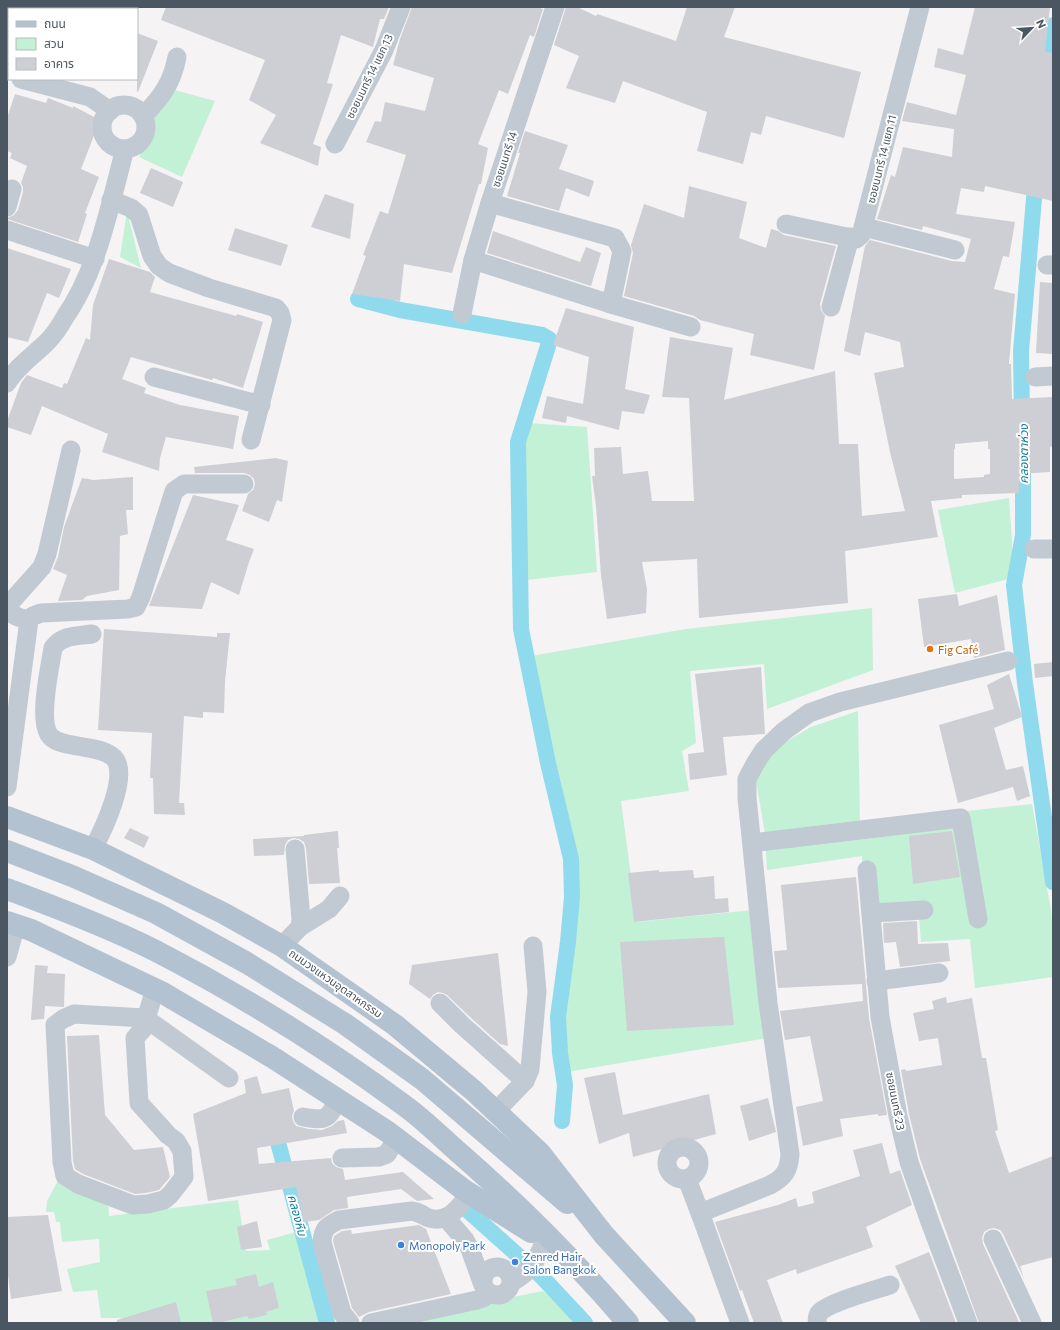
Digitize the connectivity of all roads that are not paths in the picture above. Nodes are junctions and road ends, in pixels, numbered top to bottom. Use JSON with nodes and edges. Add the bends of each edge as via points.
{"nodes":[{"id":1,"x":401,"y":7,"type":"edge"},
{"id":2,"x":555,"y":7,"type":"edge"},
{"id":3,"x":920,"y":7,"type":"edge"},
{"id":4,"x":177,"y":57,"type":"dead end"},
{"id":5,"x":25,"y":80,"type":"edge"},
{"id":6,"x":110,"y":111,"type":"junction"},
{"id":7,"x":143,"y":116,"type":"junction"},
{"id":8,"x":335,"y":144,"type":"dead end"},
{"id":9,"x":125,"y":149,"type":"junction"},
{"id":10,"x":111,"y":200,"type":"junction"},
{"id":11,"x":490,"y":203,"type":"junction"},
{"id":12,"x":786,"y":224,"type":"dead end"},
{"id":13,"x":7,"y":230,"type":"edge"},
{"id":14,"x":857,"y":232,"type":"junction"},
{"id":15,"x":955,"y":250,"type":"dead end"},
{"id":16,"x":95,"y":259,"type":"junction"},
{"id":17,"x":473,"y":260,"type":"junction"},
{"id":18,"x":611,"y":304,"type":"junction"},
{"id":19,"x":831,"y":307,"type":"dead end"},
{"id":20,"x":462,"y":314,"type":"dead end"},
{"id":21,"x":691,"y":327,"type":"dead end"},
{"id":22,"x":154,"y":377,"type":"dead end"},
{"id":23,"x":7,"y":383,"type":"edge"},
{"id":24,"x":261,"y":405,"type":"junction"},
{"id":25,"x":251,"y":440,"type":"dead end"},
{"id":26,"x":71,"y":450,"type":"dead end"},
{"id":27,"x":244,"y":484,"type":"dead end"},
{"id":28,"x":1034,"y":549,"type":"dead end"},
{"id":29,"x":1053,"y":549,"type":"edge"},
{"id":30,"x":28,"y":620,"type":"junction"},
{"id":31,"x":92,"y":634,"type":"dead end"},
{"id":32,"x":1008,"y":661,"type":"dead end"},
{"id":33,"x":7,"y":787,"type":"edge"},
{"id":34,"x":7,"y":817,"type":"edge"},
{"id":35,"x":752,"y":842,"type":"junction"},
{"id":36,"x":94,"y":849,"type":"junction"},
{"id":37,"x":295,"y":849,"type":"dead end"},
{"id":38,"x":7,"y":852,"type":"edge"},
{"id":39,"x":867,"y":870,"type":"dead end"},
{"id":40,"x":7,"y":889,"type":"edge"},
{"id":41,"x":340,"y":896,"type":"dead end"},
{"id":42,"x":924,"y":910,"type":"dead end"},
{"id":43,"x":872,"y":913,"type":"junction"},
{"id":44,"x":978,"y":919,"type":"dead end"},
{"id":45,"x":12,"y":923,"type":"edge"},
{"id":46,"x":300,"y":927,"type":"junction"},
{"id":47,"x":282,"y":946,"type":"junction"},
{"id":48,"x":533,"y":946,"type":"dead end"},
{"id":49,"x":7,"y":957,"type":"edge"},
{"id":50,"x":939,"y":973,"type":"dead end"},
{"id":51,"x":876,"y":981,"type":"junction"},
{"id":52,"x":155,"y":989,"type":"junction"},
{"id":53,"x":440,"y":1003,"type":"dead end"},
{"id":54,"x":144,"y":1023,"type":"junction"},
{"id":55,"x":229,"y":1078,"type":"dead end"},
{"id":56,"x":525,"y":1081,"type":"junction"},
{"id":57,"x":338,"y":1099,"type":"junction"},
{"id":58,"x":496,"y":1111,"type":"junction"},
{"id":59,"x":303,"y":1117,"type":"dead end"},
{"id":60,"x":397,"y":1138,"type":"junction"},
{"id":61,"x":342,"y":1158,"type":"dead end"},
{"id":62,"x":687,"y":1179,"type":"dead end"},
{"id":63,"x":470,"y":1194,"type":"junction"},
{"id":64,"x":700,"y":1213,"type":"junction"},
{"id":65,"x":447,"y":1219,"type":"junction"},
{"id":66,"x":604,"y":1235,"type":"junction"},
{"id":67,"x":993,"y":1240,"type":"dead end"},
{"id":68,"x":545,"y":1241,"type":"junction"},
{"id":69,"x":567,"y":1255,"type":"junction"},
{"id":70,"x":890,"y":1285,"type":"dead end"},
{"id":71,"x":486,"y":1289,"type":"junction"},
{"id":72,"x":350,"y":1323,"type":"edge"},
{"id":73,"x":371,"y":1323,"type":"edge"},
{"id":74,"x":628,"y":1323,"type":"edge"},
{"id":75,"x":685,"y":1323,"type":"edge"},
{"id":76,"x":740,"y":1323,"type":"edge"},
{"id":77,"x":817,"y":1323,"type":"edge"},
{"id":78,"x":968,"y":1323,"type":"edge"},
{"id":79,"x":1032,"y":1323,"type":"edge"}],
"edges":[{"from":1,"to":8,"type":"street","name":"ซอยนนทรี 14 แยก 13","via":[[384,50]]},
{"from":2,"to":11,"type":"street","name":"ซอยนนทรี 14"},
{"from":3,"to":14,"type":"street","name":"ซอยนนทรี 14 แยก 11"},
{"from":4,"to":7,"type":"street","via":[[174,73],[168,85],[158,101]]},
{"from":5,"to":6,"type":"street","via":[[90,97]]},
{"from":6,"to":7,"type":"street","via":[[115,107],[127,105],[139,110]]},
{"from":6,"to":9,"type":"street","via":[[105,117],[103,131],[111,144]]},
{"from":7,"to":9,"type":"street","via":[[146,128],[142,140],[137,145]]},
{"from":9,"to":10,"type":"street"},
{"from":10,"to":16,"type":"street"},
{"from":10,"to":24,"type":"street","via":[[131,208],[139,215],[152,256],[159,266],[209,288],[276,308],[280,313],[282,320]]},
{"from":11,"to":17,"type":"street","name":"ซอยนนทรี 14"},
{"from":11,"to":18,"type":"street","via":[[614,238],[622,251]]},
{"from":12,"to":14,"type":"street"},
{"from":13,"to":16,"type":"street"},
{"from":14,"to":15,"type":"street"},
{"from":14,"to":19,"type":"street","name":"ซอยนนทรี 14 แยก 11"},
{"from":16,"to":23,"type":"street","via":[[66,316],[48,341]]},
{"from":17,"to":18,"type":"street"},
{"from":17,"to":20,"type":"street","name":"ซอยนนทรี 14"},
{"from":18,"to":21,"type":"street"},
{"from":22,"to":24,"type":"street"},
{"from":24,"to":25,"type":"street"},
{"from":26,"to":30,"type":"street","via":[[42,567],[8,608],[15,616]]},
{"from":27,"to":30,"type":"street","via":[[184,484],[174,491],[136,607],[40,614]]},
{"from":28,"to":29,"type":"street"},
{"from":30,"to":33,"type":"street"},
{"from":31,"to":36,"type":"street","via":[[66,637],[53,648],[44,708],[50,737],[57,741],[103,751],[114,758],[118,768],[113,804]]},
{"from":32,"to":35,"type":"street","via":[[840,702],[809,713],[784,730],[764,750],[747,779]]},
{"from":34,"to":36,"type":"main road","name":"ถนนวงแหวนอุตสาหกรรม"},
{"from":35,"to":44,"type":"street","via":[[961,818]]},
{"from":35,"to":64,"type":"street","via":[[768,1003],[790,1154],[789,1166],[780,1180],[770,1186]]},
{"from":36,"to":47,"type":"main road","name":"ถนนวงแหวนอุตสาหกรรม","via":[[223,913]]},
{"from":37,"to":46,"type":"street"},
{"from":38,"to":66,"type":"main road","name":"ถนนวงแหวนอุตสาหกรรม","via":[[72,876],[156,913],[247,964],[345,1024],[422,1079]]},
{"from":39,"to":43,"type":"street","name":"ซอยนนทรี 23"},
{"from":40,"to":69,"type":"main road","via":[[66,911],[156,951],[323,1049],[406,1107],[492,1181]]},
{"from":41,"to":46,"type":"street","via":[[329,909]]},
{"from":42,"to":43,"type":"street"},
{"from":43,"to":51,"type":"street","name":"ซอยนนทรี 23"},
{"from":45,"to":49,"type":"street"},
{"from":45,"to":52,"type":"main road"},
{"from":46,"to":47,"type":"street"},
{"from":47,"to":58,"type":"main road","name":"ถนนวงแหวนอุตสาหกรรม","via":[[395,1025]]},
{"from":48,"to":56,"type":"street","via":[[536,992],[530,1069]]},
{"from":50,"to":51,"type":"street"},
{"from":51,"to":78,"type":"street","name":"ซอยนนทรี 23","via":[[898,1116],[909,1162]]},
{"from":52,"to":54,"type":"street"},
{"from":52,"to":57,"type":"main road"},
{"from":53,"to":56,"type":"street"},
{"from":54,"to":54,"type":"street","via":[[74,1014],[55,1025],[62,1162],[66,1176],[78,1184],[132,1205],[164,1200],[184,1177],[182,1151],[176,1141],[139,1103],[135,1038]]},
{"from":54,"to":55,"type":"street"},
{"from":56,"to":58,"type":"street"},
{"from":57,"to":59,"type":"street","via":[[330,1115],[324,1119]]},
{"from":57,"to":60,"type":"main road"},
{"from":58,"to":66,"type":"main road","name":"ถนนวงแหวนอุตสาหกรรม","via":[[540,1152]]},
{"from":60,"to":61,"type":"street","via":[[387,1154],[378,1157]]},
{"from":60,"to":63,"type":"main road"},
{"from":62,"to":64,"type":"street"},
{"from":63,"to":65,"type":"street"},
{"from":63,"to":68,"type":"main road"},
{"from":64,"to":76,"type":"street"},
{"from":65,"to":71,"type":"street","via":[[465,1240]]},
{"from":65,"to":72,"type":"street","via":[[428,1218],[412,1211],[339,1220],[324,1230],[322,1242],[342,1313]]},
{"from":66,"to":75,"type":"main road","name":"ถนนวงแหวนอุตสาหกรรม"},
{"from":67,"to":79,"type":"street"},
{"from":68,"to":69,"type":"main road"},
{"from":68,"to":71,"type":"street","via":[[532,1267],[512,1282],[508,1291],[499,1296]]},
{"from":69,"to":74,"type":"main road"},
{"from":70,"to":77,"type":"street","via":[[829,1306],[819,1312]]},
{"from":71,"to":73,"type":"street","via":[[483,1298],[477,1300]]}]}
